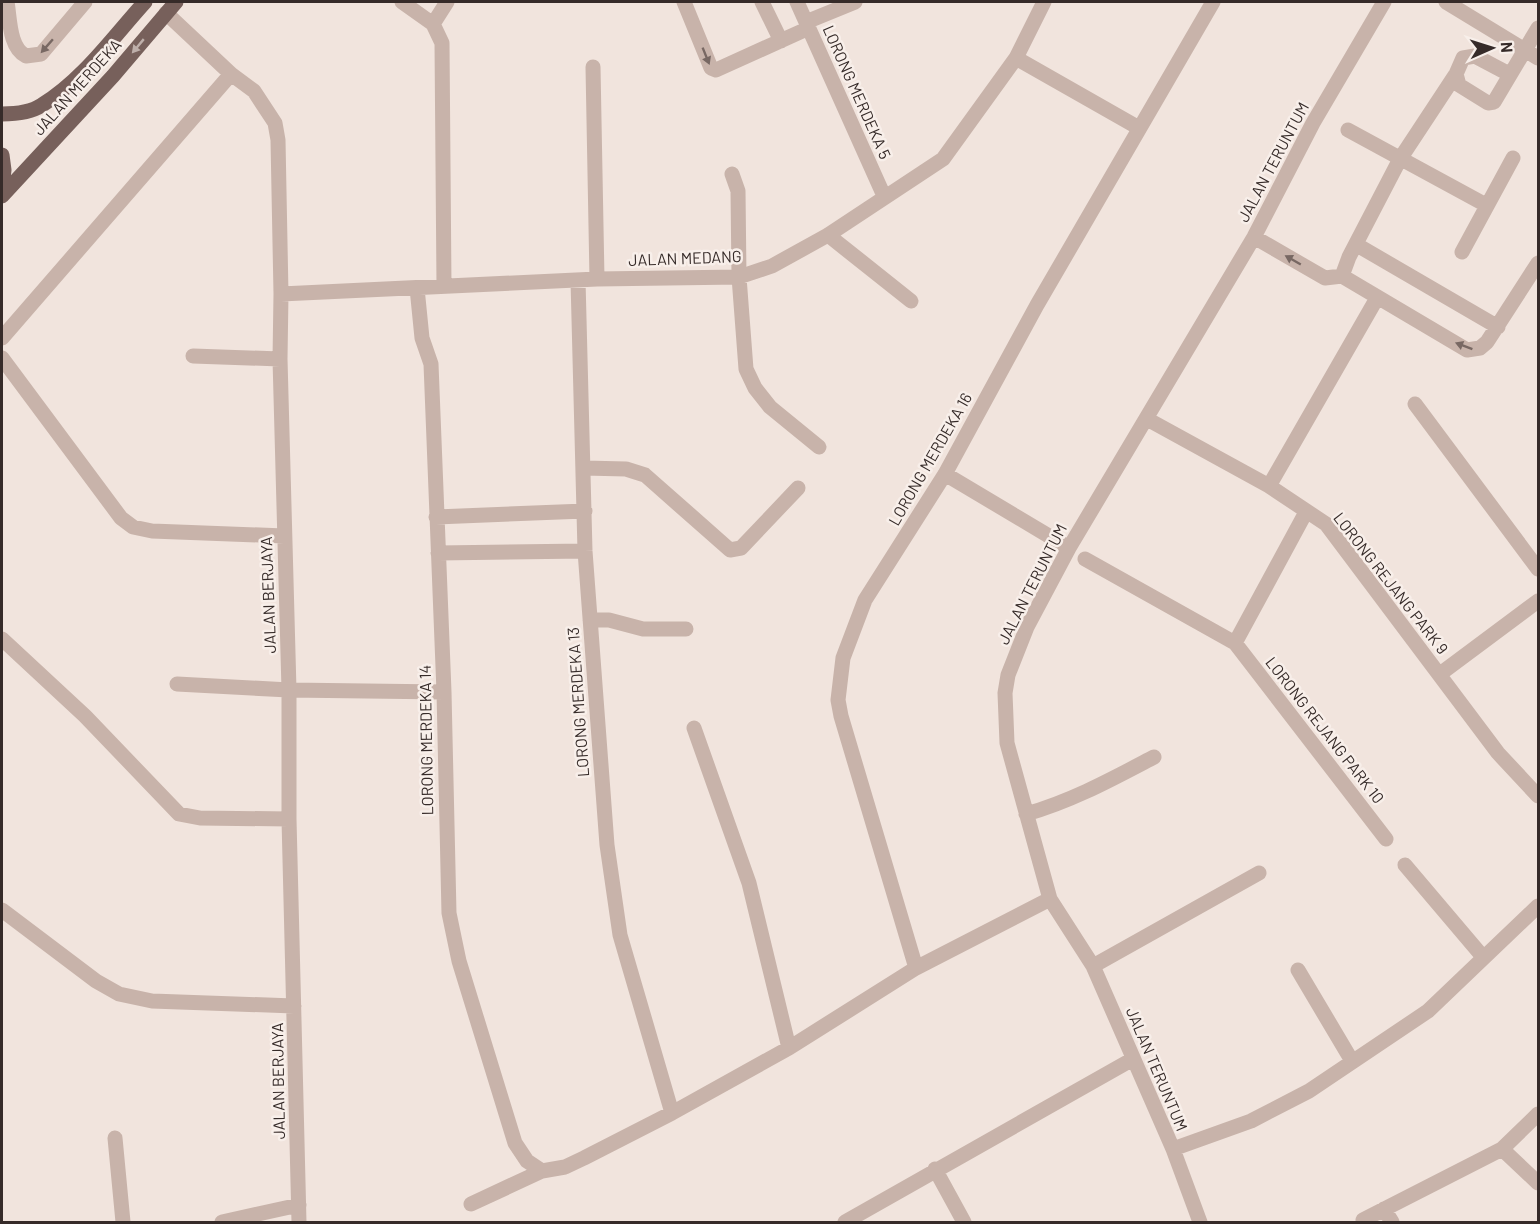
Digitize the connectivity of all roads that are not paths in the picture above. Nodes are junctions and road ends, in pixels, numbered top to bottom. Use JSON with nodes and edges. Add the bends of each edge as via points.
{"nodes":[{"id":1,"x":7,"y":2,"type":"edge"},
{"id":2,"x":85,"y":2,"type":"edge"},
{"id":3,"x":145,"y":2,"type":"edge"},
{"id":4,"x":402,"y":2,"type":"edge"},
{"id":5,"x":447,"y":2,"type":"edge"},
{"id":6,"x":684,"y":2,"type":"edge"},
{"id":7,"x":762,"y":2,"type":"edge"},
{"id":8,"x":797,"y":2,"type":"edge"},
{"id":9,"x":855,"y":2,"type":"edge"},
{"id":10,"x":1044,"y":2,"type":"edge"},
{"id":11,"x":1213,"y":2,"type":"edge"},
{"id":12,"x":1384,"y":2,"type":"edge"},
{"id":13,"x":1446,"y":2,"type":"edge"},
{"id":14,"x":828,"y":6,"type":"edge"},
{"id":15,"x":171,"y":7,"type":"edge"},
{"id":16,"x":433,"y":24,"type":"junction"},
{"id":17,"x":807,"y":25,"type":"junction"},
{"id":18,"x":1539,"y":28,"type":"edge"},
{"id":19,"x":781,"y":41,"type":"junction"},
{"id":20,"x":1532,"y":54,"type":"edge"},
{"id":21,"x":1016,"y":58,"type":"junction"},
{"id":22,"x":593,"y":68,"type":"dead end"},
{"id":23,"x":1456,"y":74,"type":"junction"},
{"id":24,"x":1509,"y":74,"type":"junction"},
{"id":25,"x":231,"y":75,"type":"junction"},
{"id":26,"x":2,"y":114,"type":"edge"},
{"id":27,"x":1139,"y":128,"type":"junction"},
{"id":28,"x":1348,"y":130,"type":"dead end"},
{"id":29,"x":2,"y":155,"type":"edge"},
{"id":30,"x":1514,"y":158,"type":"dead end"},
{"id":31,"x":1400,"y":159,"type":"junction"},
{"id":32,"x":732,"y":174,"type":"dead end"},
{"id":33,"x":2,"y":188,"type":"edge"},
{"id":34,"x":2,"y":196,"type":"edge"},
{"id":35,"x":885,"y":196,"type":"junction"},
{"id":36,"x":1486,"y":205,"type":"junction"},
{"id":37,"x":828,"y":235,"type":"junction"},
{"id":38,"x":1254,"y":237,"type":"junction"},
{"id":39,"x":1357,"y":245,"type":"junction"},
{"id":40,"x":1462,"y":252,"type":"dead end"},
{"id":41,"x":1539,"y":262,"type":"edge"},
{"id":42,"x":1342,"y":276,"type":"junction"},
{"id":43,"x":739,"y":277,"type":"junction"},
{"id":44,"x":597,"y":279,"type":"junction"},
{"id":45,"x":578,"y":280,"type":"junction"},
{"id":46,"x":444,"y":286,"type":"junction"},
{"id":47,"x":417,"y":288,"type":"junction"},
{"id":48,"x":281,"y":294,"type":"junction"},
{"id":49,"x":1377,"y":298,"type":"junction"},
{"id":50,"x":911,"y":301,"type":"dead end"},
{"id":51,"x":1497,"y":327,"type":"junction"},
{"id":52,"x":2,"y":338,"type":"edge"},
{"id":53,"x":193,"y":356,"type":"dead end"},
{"id":54,"x":2,"y":358,"type":"edge"},
{"id":55,"x":280,"y":359,"type":"junction"},
{"id":56,"x":1415,"y":404,"type":"dead end"},
{"id":57,"x":1147,"y":418,"type":"junction"},
{"id":58,"x":819,"y":447,"type":"dead end"},
{"id":59,"x":584,"y":468,"type":"junction"},
{"id":60,"x":945,"y":474,"type":"junction"},
{"id":61,"x":1269,"y":486,"type":"junction"},
{"id":62,"x":798,"y":488,"type":"dead end"},
{"id":63,"x":585,"y":511,"type":"junction"},
{"id":64,"x":1306,"y":512,"type":"junction"},
{"id":65,"x":436,"y":517,"type":"junction"},
{"id":66,"x":284,"y":536,"type":"junction"},
{"id":67,"x":1069,"y":548,"type":"junction"},
{"id":68,"x":585,"y":551,"type":"junction"},
{"id":69,"x":438,"y":553,"type":"junction"},
{"id":70,"x":1085,"y":559,"type":"dead end"},
{"id":71,"x":1539,"y":569,"type":"edge"},
{"id":72,"x":1539,"y":601,"type":"edge"},
{"id":73,"x":590,"y":620,"type":"junction"},
{"id":74,"x":686,"y":629,"type":"dead end"},
{"id":75,"x":2,"y":639,"type":"edge"},
{"id":76,"x":1235,"y":643,"type":"junction"},
{"id":77,"x":1440,"y":674,"type":"junction"},
{"id":78,"x":177,"y":684,"type":"dead end"},
{"id":79,"x":289,"y":690,"type":"junction"},
{"id":80,"x":444,"y":692,"type":"junction"},
{"id":81,"x":694,"y":728,"type":"dead end"},
{"id":82,"x":1154,"y":757,"type":"dead end"},
{"id":83,"x":1539,"y":796,"type":"edge"},
{"id":84,"x":1026,"y":814,"type":"junction"},
{"id":85,"x":289,"y":819,"type":"junction"},
{"id":86,"x":1386,"y":839,"type":"dead end"},
{"id":87,"x":1405,"y":865,"type":"dead end"},
{"id":88,"x":1259,"y":873,"type":"dead end"},
{"id":89,"x":1050,"y":899,"type":"junction"},
{"id":90,"x":1539,"y":906,"type":"edge"},
{"id":91,"x":2,"y":910,"type":"edge"},
{"id":92,"x":1483,"y":957,"type":"junction"},
{"id":93,"x":1093,"y":966,"type":"junction"},
{"id":94,"x":916,"y":968,"type":"junction"},
{"id":95,"x":1298,"y":970,"type":"dead end"},
{"id":96,"x":294,"y":1006,"type":"junction"},
{"id":97,"x":789,"y":1048,"type":"junction"},
{"id":98,"x":1133,"y":1059,"type":"junction"},
{"id":99,"x":1352,"y":1061,"type":"junction"},
{"id":100,"x":672,"y":1113,"type":"junction"},
{"id":101,"x":1539,"y":1114,"type":"edge"},
{"id":102,"x":115,"y":1138,"type":"dead end"},
{"id":103,"x":1173,"y":1149,"type":"junction"},
{"id":104,"x":1502,"y":1149,"type":"junction"},
{"id":105,"x":935,"y":1169,"type":"junction"},
{"id":106,"x":542,"y":1171,"type":"junction"},
{"id":107,"x":1539,"y":1183,"type":"edge"},
{"id":108,"x":471,"y":1204,"type":"dead end"},
{"id":109,"x":299,"y":1205,"type":"junction"},
{"id":110,"x":1388,"y":1216,"type":"edge"},
{"id":111,"x":1363,"y":1220,"type":"dead end"},
{"id":112,"x":123,"y":1222,"type":"edge"},
{"id":113,"x":222,"y":1222,"type":"edge"},
{"id":114,"x":299,"y":1222,"type":"edge"},
{"id":115,"x":845,"y":1222,"type":"edge"},
{"id":116,"x":964,"y":1222,"type":"edge"},
{"id":117,"x":1200,"y":1222,"type":"edge"}],
"edges":[{"from":2,"to":1,"type":"street","one_way":true,"via":[[41,54],[32,56],[18,50]]},
{"from":3,"to":26,"type":"main road","name":"JALAN MERDEKA","via":[[72,81],[43,105],[31,111]]},
{"from":4,"to":16,"type":"street"},
{"from":5,"to":16,"type":"street"},
{"from":6,"to":19,"type":"street","one_way":true,"via":[[711,68],[720,69]]},
{"from":7,"to":19,"type":"street"},
{"from":8,"to":17,"type":"street","name":"LORONG MERDEKA 5"},
{"from":9,"to":14,"type":"street"},
{"from":10,"to":21,"type":"street","name":"JALAN MEDANG"},
{"from":11,"to":27,"type":"street","name":"LORONG MERDEKA 16"},
{"from":12,"to":38,"type":"street","name":"JALAN TERUNTUM","via":[[1313,123]]},
{"from":13,"to":20,"type":"street"},
{"from":14,"to":17,"type":"street"},
{"from":15,"to":25,"type":"street","name":"JALAN BERJAYA"},
{"from":15,"to":34,"type":"main road","name":"JALAN MERDEKA","one_way":true},
{"from":16,"to":46,"type":"street","via":[[442,43],[444,75]]},
{"from":17,"to":19,"type":"street"},
{"from":17,"to":35,"type":"street","name":"LORONG MERDEKA 5"},
{"from":18,"to":20,"type":"street"},
{"from":20,"to":24,"type":"street"},
{"from":21,"to":27,"type":"street"},
{"from":21,"to":35,"type":"street","name":"JALAN MEDANG","via":[[943,159]]},
{"from":22,"to":44,"type":"street"},
{"from":23,"to":24,"type":"street","via":[[1463,58],[1468,56]]},
{"from":23,"to":24,"type":"street","via":[[1459,85],[1491,103]]},
{"from":23,"to":31,"type":"street"},
{"from":25,"to":48,"type":"street","name":"JALAN BERJAYA","via":[[254,91],[275,123]]},
{"from":25,"to":52,"type":"street"},
{"from":27,"to":60,"type":"street","name":"LORONG MERDEKA 16"},
{"from":28,"to":31,"type":"street"},
{"from":29,"to":33,"type":"main road"},
{"from":30,"to":36,"type":"street"},
{"from":31,"to":36,"type":"street"},
{"from":31,"to":39,"type":"street"},
{"from":32,"to":43,"type":"street","via":[[738,191]]},
{"from":35,"to":37,"type":"street","name":"JALAN MEDANG"},
{"from":36,"to":40,"type":"street"},
{"from":37,"to":43,"type":"street","name":"JALAN MEDANG","via":[[772,266]]},
{"from":37,"to":50,"type":"street"},
{"from":42,"to":38,"type":"street","one_way":true,"via":[[1325,278]]},
{"from":38,"to":57,"type":"street","name":"JALAN TERUNTUM"},
{"from":39,"to":42,"type":"street"},
{"from":39,"to":51,"type":"street"},
{"from":41,"to":51,"type":"street"},
{"from":42,"to":49,"type":"street"},
{"from":43,"to":44,"type":"street","name":"JALAN MEDANG"},
{"from":43,"to":58,"type":"street","via":[[746,369],[770,407]]},
{"from":44,"to":45,"type":"street","name":"JALAN MEDANG"},
{"from":45,"to":46,"type":"street","name":"JALAN MEDANG"},
{"from":45,"to":59,"type":"street","name":"LORONG MERDEKA 13"},
{"from":46,"to":47,"type":"street","name":"JALAN MEDANG"},
{"from":47,"to":48,"type":"street","name":"JALAN MEDANG"},
{"from":47,"to":65,"type":"street","name":"LORONG MERDEKA 14","via":[[422,338],[431,364]]},
{"from":48,"to":55,"type":"street","name":"JALAN BERJAYA"},
{"from":51,"to":49,"type":"street","one_way":true,"via":[[1480,348],[1467,350]]},
{"from":49,"to":61,"type":"street"},
{"from":53,"to":55,"type":"street"},
{"from":54,"to":66,"type":"street","via":[[121,518],[133,527]]},
{"from":55,"to":66,"type":"street","name":"JALAN BERJAYA"},
{"from":56,"to":71,"type":"street"},
{"from":57,"to":61,"type":"street","name":"LORONG REJANG PARK 9"},
{"from":57,"to":67,"type":"street","name":"JALAN TERUNTUM"},
{"from":59,"to":62,"type":"street","via":[[626,469],[645,475],[730,550],[741,548]]},
{"from":59,"to":63,"type":"street","name":"LORONG MERDEKA 13"},
{"from":60,"to":67,"type":"street"},
{"from":60,"to":94,"type":"street","name":"LORONG MERDEKA 16","via":[[865,600],[843,658],[839,686],[841,716]]},
{"from":61,"to":64,"type":"street","name":"LORONG REJANG PARK 9"},
{"from":63,"to":65,"type":"street"},
{"from":63,"to":68,"type":"street","name":"LORONG MERDEKA 13"},
{"from":64,"to":76,"type":"street"},
{"from":64,"to":77,"type":"street","name":"LORONG REJANG PARK 9","via":[[1326,524]]},
{"from":65,"to":69,"type":"street","name":"LORONG MERDEKA 14"},
{"from":66,"to":79,"type":"street","name":"JALAN BERJAYA"},
{"from":67,"to":84,"type":"street","name":"JALAN TERUNTUM","via":[[1027,627],[1005,693],[1007,742]]},
{"from":68,"to":69,"type":"street"},
{"from":68,"to":73,"type":"street","name":"LORONG MERDEKA 13"},
{"from":69,"to":80,"type":"street","name":"LORONG MERDEKA 14"},
{"from":70,"to":76,"type":"street","name":"LORONG REJANG PARK 10"},
{"from":72,"to":77,"type":"street"},
{"from":73,"to":74,"type":"street","via":[[609,620],[643,629]]},
{"from":73,"to":100,"type":"street","name":"LORONG MERDEKA 13","via":[[606,845],[620,935]]},
{"from":75,"to":85,"type":"street","via":[[85,716],[179,814],[200,818]]},
{"from":76,"to":86,"type":"street","name":"LORONG REJANG PARK 10"},
{"from":77,"to":83,"type":"street","name":"LORONG REJANG PARK 9","via":[[1498,753]]},
{"from":78,"to":79,"type":"street"},
{"from":79,"to":80,"type":"street"},
{"from":79,"to":85,"type":"street","name":"JALAN BERJAYA"},
{"from":80,"to":106,"type":"street","name":"LORONG MERDEKA 14","via":[[449,912],[453,937],[515,1143],[527,1161]]},
{"from":81,"to":97,"type":"street","via":[[749,883]]},
{"from":82,"to":84,"type":"street","via":[[1089,791]]},
{"from":84,"to":89,"type":"street","name":"JALAN TERUNTUM"},
{"from":85,"to":96,"type":"street","name":"JALAN BERJAYA"},
{"from":87,"to":92,"type":"street"},
{"from":88,"to":93,"type":"street"},
{"from":89,"to":93,"type":"street","name":"JALAN TERUNTUM"},
{"from":89,"to":94,"type":"street"},
{"from":90,"to":92,"type":"street"},
{"from":91,"to":96,"type":"street","via":[[118,994],[143,1000]]},
{"from":92,"to":99,"type":"street","via":[[1428,1011]]},
{"from":93,"to":98,"type":"street","name":"JALAN TERUNTUM"},
{"from":94,"to":97,"type":"street"},
{"from":95,"to":99,"type":"street"},
{"from":96,"to":109,"type":"street","name":"JALAN BERJAYA"},
{"from":97,"to":100,"type":"street"},
{"from":98,"to":103,"type":"street","name":"JALAN TERUNTUM"},
{"from":98,"to":105,"type":"street"},
{"from":99,"to":103,"type":"street","via":[[1309,1091],[1251,1121]]},
{"from":100,"to":106,"type":"street","via":[[565,1167]]},
{"from":101,"to":104,"type":"street"},
{"from":102,"to":112,"type":"street"},
{"from":103,"to":117,"type":"street","name":"JALAN TERUNTUM"},
{"from":104,"to":107,"type":"street"},
{"from":104,"to":110,"type":"street"},
{"from":105,"to":115,"type":"street"},
{"from":105,"to":116,"type":"street"},
{"from":106,"to":108,"type":"street"},
{"from":109,"to":113,"type":"street"},
{"from":109,"to":114,"type":"street","name":"JALAN BERJAYA"},
{"from":110,"to":111,"type":"street"}]}
